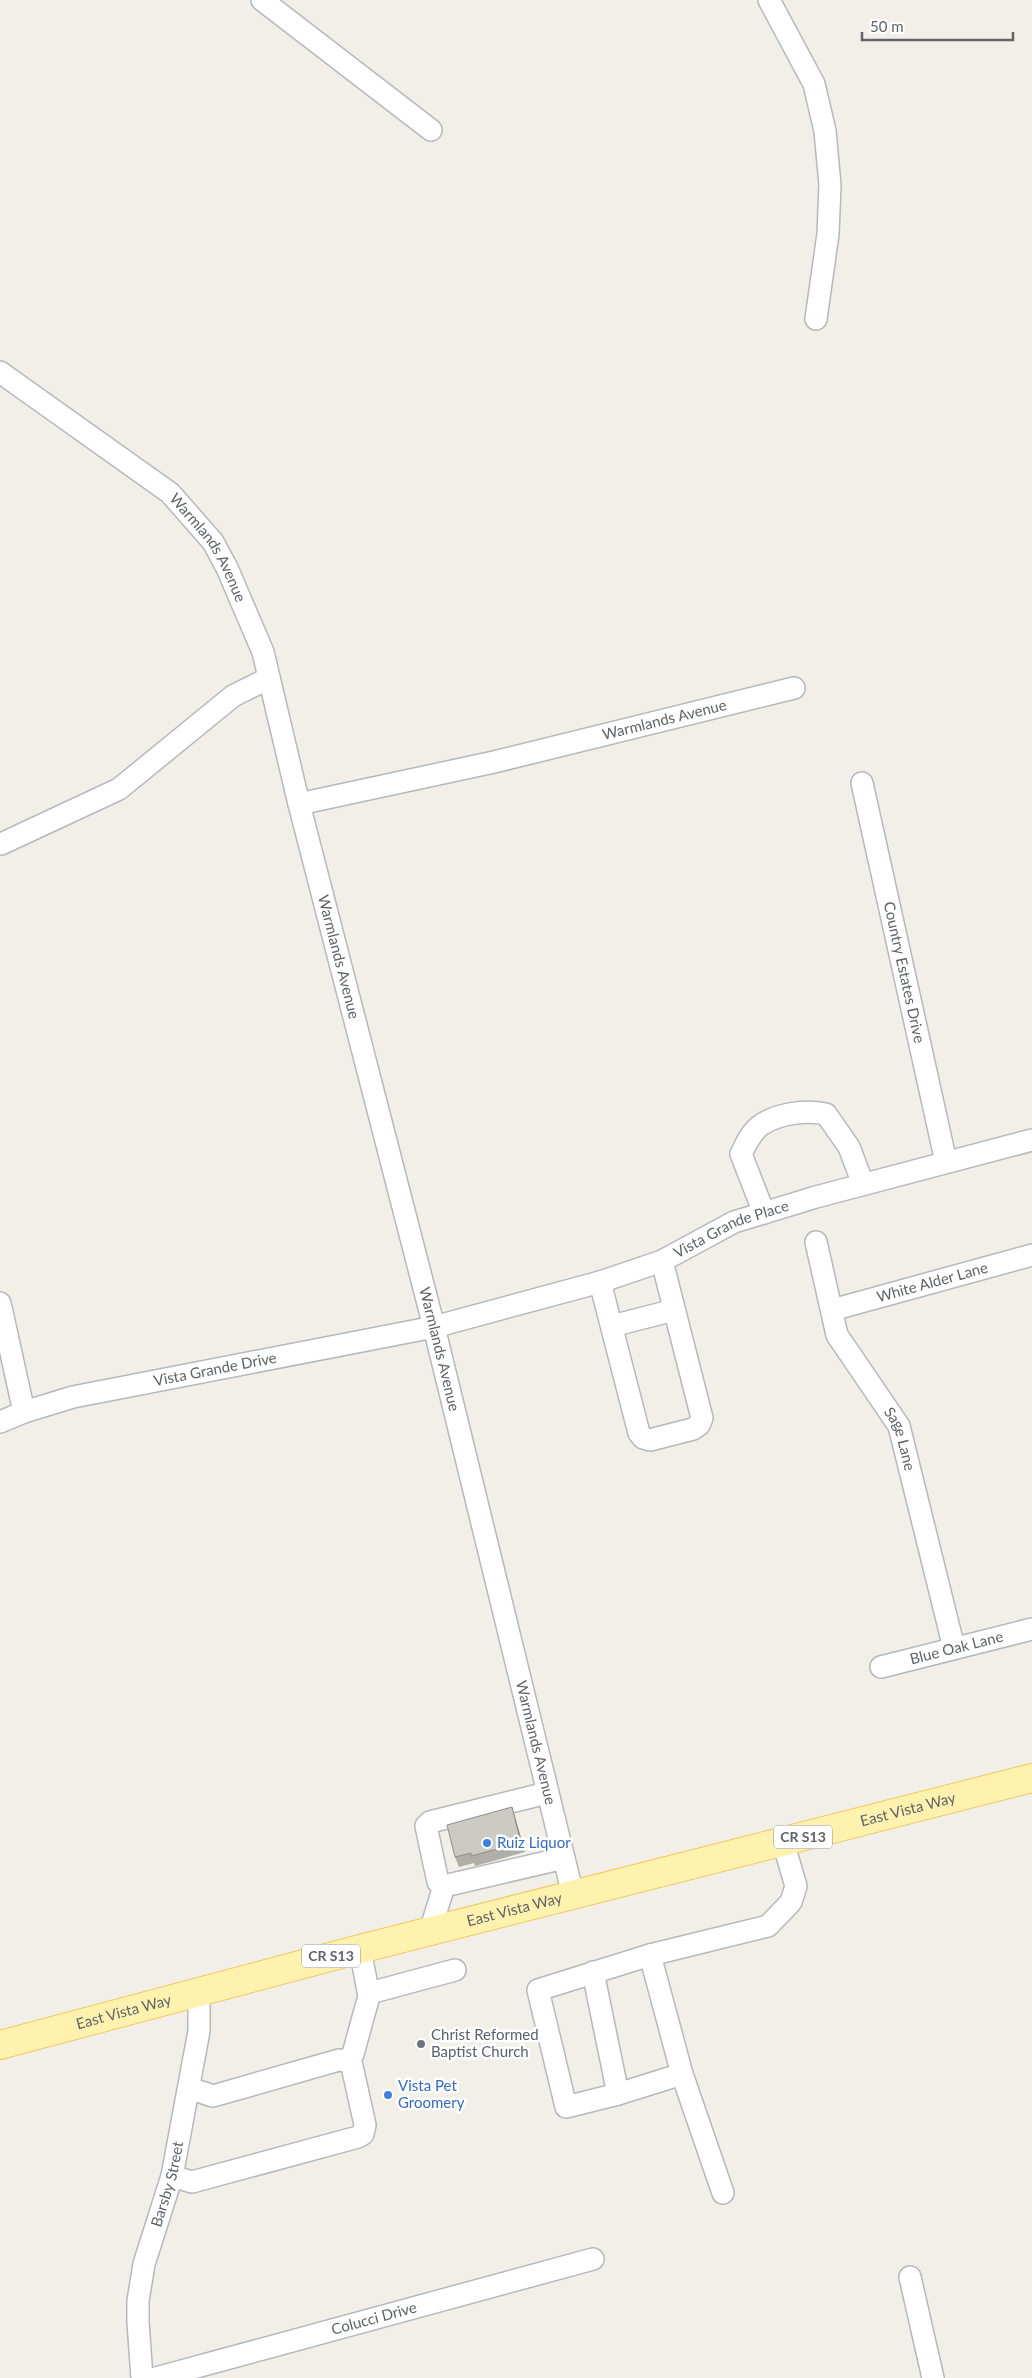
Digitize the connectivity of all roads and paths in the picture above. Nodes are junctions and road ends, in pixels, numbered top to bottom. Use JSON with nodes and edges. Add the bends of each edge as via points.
{"nodes":[{"id":1,"x":262,"y":0,"type":"edge"},
{"id":2,"x":769,"y":0,"type":"edge"},
{"id":3,"x":431,"y":130,"type":"dead end"},
{"id":4,"x":816,"y":319,"type":"dead end"},
{"id":5,"x":0,"y":372,"type":"edge"},
{"id":6,"x":269,"y":678,"type":"junction"},
{"id":7,"x":794,"y":688,"type":"dead end"},
{"id":8,"x":862,"y":783,"type":"dead end"},
{"id":9,"x":299,"y":804,"type":"junction"},
{"id":10,"x":1,"y":844,"type":"edge"},
{"id":11,"x":1032,"y":1140,"type":"edge"},
{"id":12,"x":946,"y":1162,"type":"junction"},
{"id":13,"x":863,"y":1184,"type":"junction"},
{"id":14,"x":764,"y":1213,"type":"junction"},
{"id":15,"x":816,"y":1242,"type":"dead end"},
{"id":16,"x":1032,"y":1255,"type":"edge"},
{"id":17,"x":662,"y":1262,"type":"junction"},
{"id":18,"x":600,"y":1282,"type":"junction"},
{"id":19,"x":0,"y":1302,"type":"edge"},
{"id":20,"x":674,"y":1310,"type":"junction"},
{"id":21,"x":832,"y":1310,"type":"junction"},
{"id":22,"x":612,"y":1326,"type":"junction"},
{"id":23,"x":434,"y":1327,"type":"junction"},
{"id":24,"x":24,"y":1412,"type":"junction"},
{"id":25,"x":0,"y":1422,"type":"edge"},
{"id":26,"x":1032,"y":1629,"type":"edge"},
{"id":27,"x":954,"y":1648,"type":"junction"},
{"id":28,"x":880,"y":1666,"type":"dead end"},
{"id":29,"x":1032,"y":1778,"type":"edge"},
{"id":30,"x":548,"y":1793,"type":"junction"},
{"id":31,"x":783,"y":1842,"type":"junction"},
{"id":32,"x":564,"y":1858,"type":"junction"},
{"id":33,"x":444,"y":1886,"type":"junction"},
{"id":34,"x":573,"y":1895,"type":"junction"},
{"id":35,"x":430,"y":1931,"type":"junction"},
{"id":36,"x":360,"y":1949,"type":"junction"},
{"id":37,"x":650,"y":1955,"type":"junction"},
{"id":38,"x":455,"y":1970,"type":"dead end"},
{"id":39,"x":593,"y":1972,"type":"junction"},
{"id":40,"x":368,"y":1989,"type":"junction"},
{"id":41,"x":199,"y":1991,"type":"junction"},
{"id":42,"x":0,"y":2045,"type":"edge"},
{"id":43,"x":347,"y":2061,"type":"junction"},
{"id":44,"x":682,"y":2074,"type":"junction"},
{"id":45,"x":189,"y":2088,"type":"junction"},
{"id":46,"x":618,"y":2094,"type":"junction"},
{"id":47,"x":172,"y":2176,"type":"junction"},
{"id":48,"x":723,"y":2193,"type":"dead end"},
{"id":49,"x":593,"y":2259,"type":"dead end"},
{"id":50,"x":910,"y":2277,"type":"dead end"},
{"id":51,"x":142,"y":2378,"type":"edge"},
{"id":52,"x":156,"y":2378,"type":"edge"},
{"id":53,"x":933,"y":2378,"type":"edge"}],
"edges":[{"from":1,"to":3,"type":"street"},
{"from":2,"to":4,"type":"street","via":[[814,84],[825,131],[830,185],[828,234]]},
{"from":5,"to":6,"type":"street","name":"Warmlands Avenue","via":[[170,493],[213,542],[227,568],[263,652]]},
{"from":6,"to":9,"type":"street","name":"Warmlands Avenue"},
{"from":6,"to":10,"type":"street","via":[[233,696],[119,789]]},
{"from":7,"to":9,"type":"street","name":"Warmlands Avenue","via":[[494,762]]},
{"from":8,"to":12,"type":"street","name":"Country Estates Drive"},
{"from":9,"to":23,"type":"street","name":"Warmlands Avenue"},
{"from":11,"to":12,"type":"street","name":"Vista Grande Place"},
{"from":12,"to":13,"type":"street","name":"Vista Grande Place"},
{"from":13,"to":14,"type":"street","name":"Vista Grande Place"},
{"from":13,"to":14,"type":"street","via":[[849,1147],[826,1114],[814,1112],[776,1118],[760,1125],[741,1154]]},
{"from":14,"to":17,"type":"street","name":"Vista Grande Place","via":[[734,1222]]},
{"from":15,"to":21,"type":"street","name":"Sage Lane"},
{"from":16,"to":21,"type":"street","name":"White Alder Lane"},
{"from":17,"to":18,"type":"street","name":"Vista Grande Place"},
{"from":17,"to":20,"type":"street"},
{"from":18,"to":22,"type":"street"},
{"from":18,"to":23,"type":"street","name":"Vista Grande Place"},
{"from":19,"to":24,"type":"street"},
{"from":20,"to":22,"type":"street"},
{"from":20,"to":22,"type":"street","via":[[702,1418],[693,1429],[650,1440],[639,1433]]},
{"from":21,"to":27,"type":"street","name":"Sage Lane","via":[[838,1335],[899,1426]]},
{"from":23,"to":24,"type":"street","name":"Vista Grande Drive","via":[[73,1397]]},
{"from":23,"to":30,"type":"street","name":"Warmlands Avenue"},
{"from":24,"to":25,"type":"street","name":"Vista Grande Drive"},
{"from":26,"to":27,"type":"street","name":"Blue Oak Lane"},
{"from":27,"to":28,"type":"street","name":"Blue Oak Lane"},
{"from":29,"to":31,"type":"main road","name":"East Vista Way","number":"CR S13"},
{"from":30,"to":32,"type":"street","name":"Warmlands Avenue"},
{"from":30,"to":33,"type":"street","via":[[430,1822],[426,1826],[438,1882]]},
{"from":31,"to":34,"type":"main road","name":"East Vista Way","number":"CR S13"},
{"from":31,"to":37,"type":"street","via":[[796,1886],[791,1902],[768,1926]]},
{"from":32,"to":33,"type":"street"},
{"from":32,"to":34,"type":"street","name":"Warmlands Avenue"},
{"from":33,"to":35,"type":"street"},
{"from":34,"to":35,"type":"main road","name":"East Vista Way","number":"CR S13"},
{"from":35,"to":36,"type":"main road","name":"East Vista Way","number":"CR S13"},
{"from":36,"to":40,"type":"street"},
{"from":36,"to":41,"type":"main road","name":"East Vista Way","number":"CR S13"},
{"from":37,"to":39,"type":"street"},
{"from":37,"to":44,"type":"street"},
{"from":38,"to":40,"type":"street","via":[[376,1991]]},
{"from":39,"to":46,"type":"street"},
{"from":39,"to":46,"type":"street","via":[[538,1990],[566,2107]]},
{"from":40,"to":43,"type":"street","via":[[368,2003],[353,2054]]},
{"from":41,"to":42,"type":"main road","name":"East Vista Way","number":"CR S13"},
{"from":41,"to":45,"type":"street","name":"Barsby Street","via":[[199,2031]]},
{"from":43,"to":45,"type":"street","via":[[339,2060],[213,2096]]},
{"from":43,"to":47,"type":"street","via":[[352,2066],[365,2125],[363,2134],[358,2138],[192,2182]]},
{"from":44,"to":46,"type":"street"},
{"from":44,"to":48,"type":"street"},
{"from":45,"to":47,"type":"street","name":"Barsby Street"},
{"from":47,"to":51,"type":"street","name":"Barsby Street","via":[[142,2273],[138,2337]]},
{"from":49,"to":52,"type":"street","name":"Colucci Drive"},
{"from":50,"to":53,"type":"street"}]}
